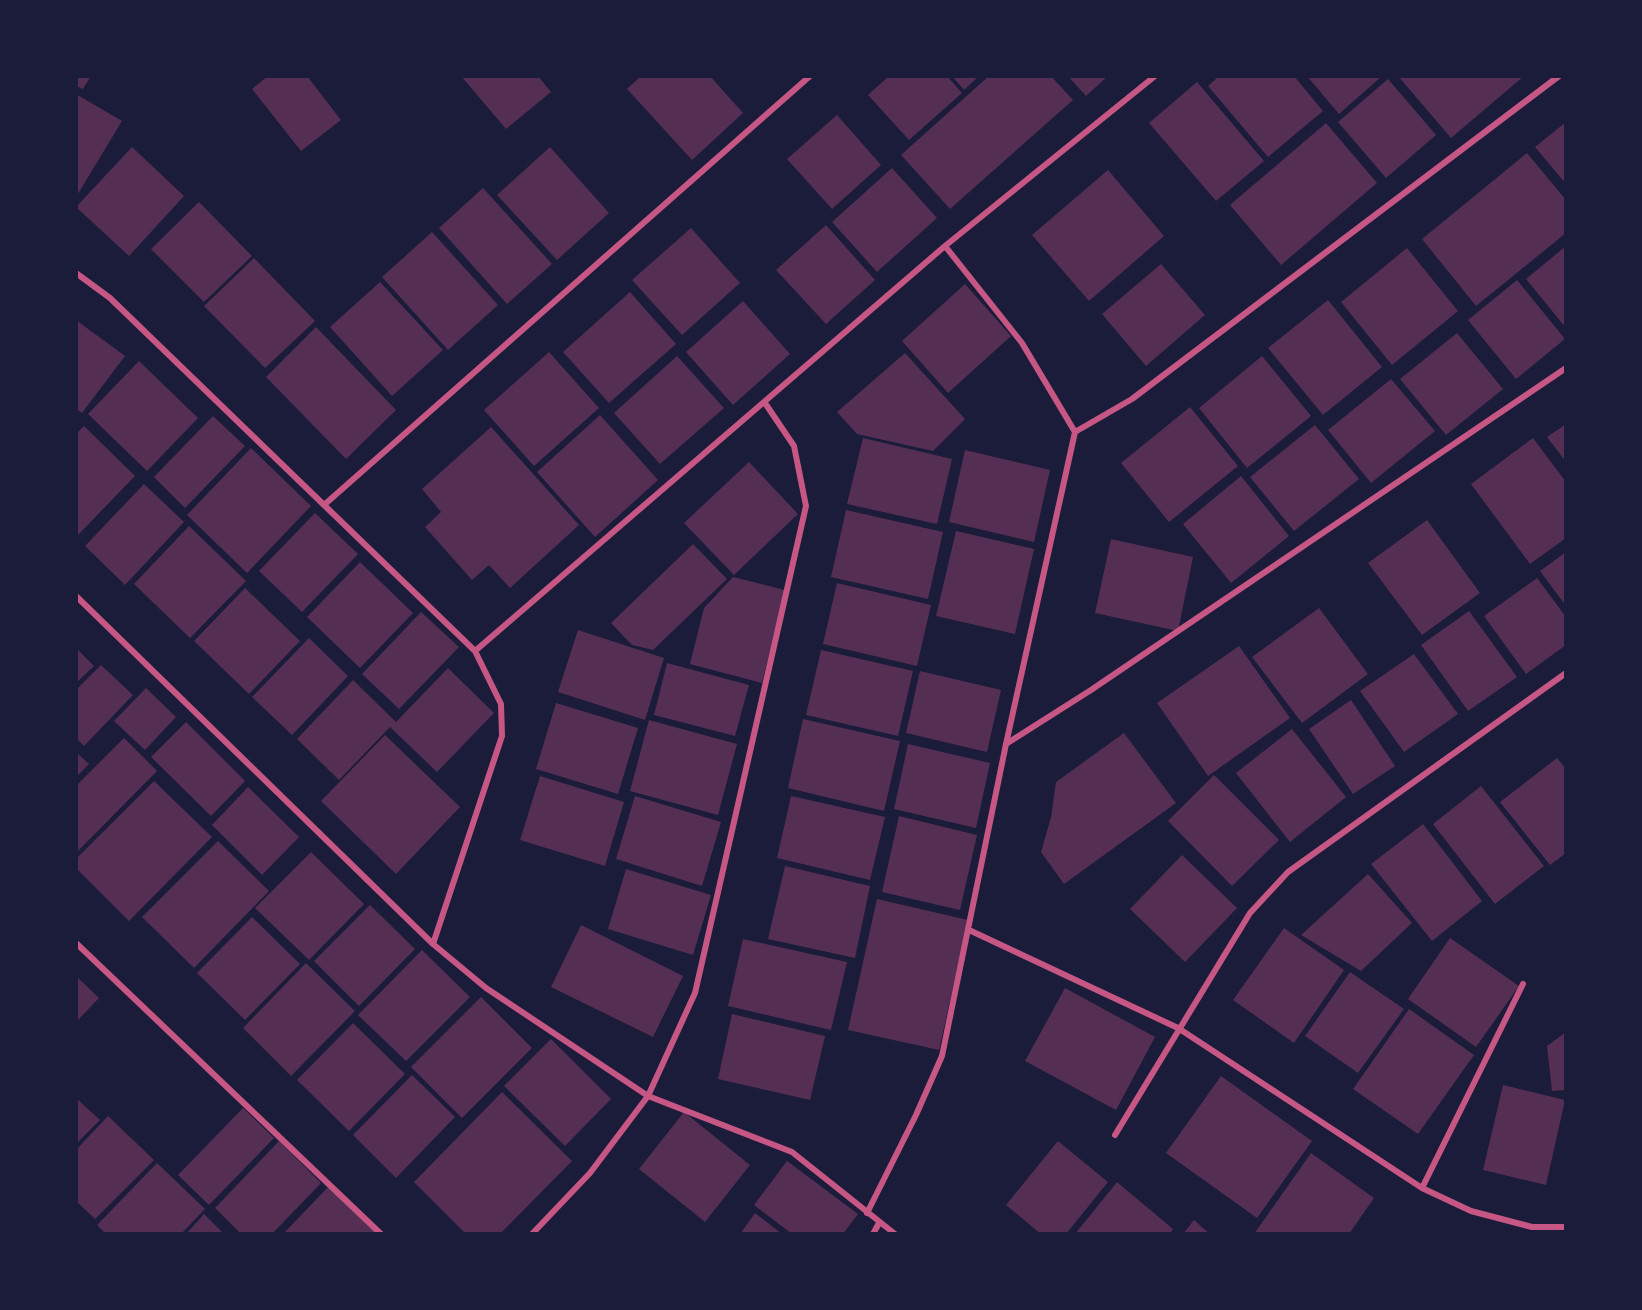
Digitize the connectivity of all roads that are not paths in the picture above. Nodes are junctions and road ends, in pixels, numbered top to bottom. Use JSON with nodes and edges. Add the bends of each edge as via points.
{"nodes":[{"id":1,"x":810,"y":76,"type":"edge"},
{"id":2,"x":1155,"y":76,"type":"edge"},
{"id":3,"x":1559,"y":76,"type":"edge"},
{"id":4,"x":945,"y":246,"type":"junction"},
{"id":5,"x":76,"y":273,"type":"edge"},
{"id":6,"x":1566,"y":368,"type":"edge"},
{"id":7,"x":765,"y":403,"type":"junction"},
{"id":8,"x":1076,"y":432,"type":"junction"},
{"id":9,"x":324,"y":505,"type":"junction"},
{"id":10,"x":76,"y":596,"type":"edge"},
{"id":11,"x":475,"y":651,"type":"junction"},
{"id":12,"x":1566,"y":673,"type":"edge"},
{"id":13,"x":1006,"y":744,"type":"junction"},
{"id":14,"x":969,"y":930,"type":"junction"},
{"id":15,"x":76,"y":943,"type":"edge"},
{"id":16,"x":434,"y":944,"type":"junction"},
{"id":17,"x":1523,"y":984,"type":"dead end"},
{"id":18,"x":1178,"y":1028,"type":"junction"},
{"id":19,"x":648,"y":1096,"type":"junction"},
{"id":20,"x":1115,"y":1135,"type":"dead end"},
{"id":21,"x":1422,"y":1188,"type":"junction"},
{"id":22,"x":867,"y":1213,"type":"junction"},
{"id":23,"x":879,"y":1223,"type":"junction"},
{"id":24,"x":1566,"y":1227,"type":"edge"},
{"id":25,"x":381,"y":1233,"type":"edge"},
{"id":26,"x":532,"y":1233,"type":"edge"},
{"id":27,"x":873,"y":1233,"type":"edge"},
{"id":28,"x":895,"y":1233,"type":"edge"}],
"edges":[{"from":1,"to":9,"type":"street"},
{"from":2,"to":4,"type":"street"},
{"from":3,"to":8,"type":"street","via":[[1132,399]]},
{"from":4,"to":7,"type":"street"},
{"from":4,"to":8,"type":"street","via":[[1022,343]]},
{"from":5,"to":9,"type":"street","via":[[110,298]]},
{"from":6,"to":13,"type":"street"},
{"from":7,"to":11,"type":"street"},
{"from":7,"to":19,"type":"street","via":[[794,446],[806,506],[696,993]]},
{"from":8,"to":13,"type":"street"},
{"from":9,"to":11,"type":"street"},
{"from":10,"to":16,"type":"street"},
{"from":11,"to":16,"type":"street","via":[[501,704],[502,736]]},
{"from":12,"to":18,"type":"street","via":[[1288,872],[1250,913]]},
{"from":13,"to":14,"type":"street"},
{"from":14,"to":18,"type":"street"},
{"from":14,"to":22,"type":"street","via":[[942,1056]]},
{"from":15,"to":25,"type":"street"},
{"from":16,"to":19,"type":"street","via":[[486,988]]},
{"from":17,"to":21,"type":"street"},
{"from":18,"to":20,"type":"street"},
{"from":18,"to":21,"type":"street"},
{"from":19,"to":22,"type":"street","via":[[792,1152]]},
{"from":19,"to":26,"type":"street","via":[[590,1173]]},
{"from":21,"to":24,"type":"street","via":[[1471,1211],[1532,1227]]},
{"from":22,"to":23,"type":"street"},
{"from":23,"to":27,"type":"street"},
{"from":23,"to":28,"type":"street"}]}
